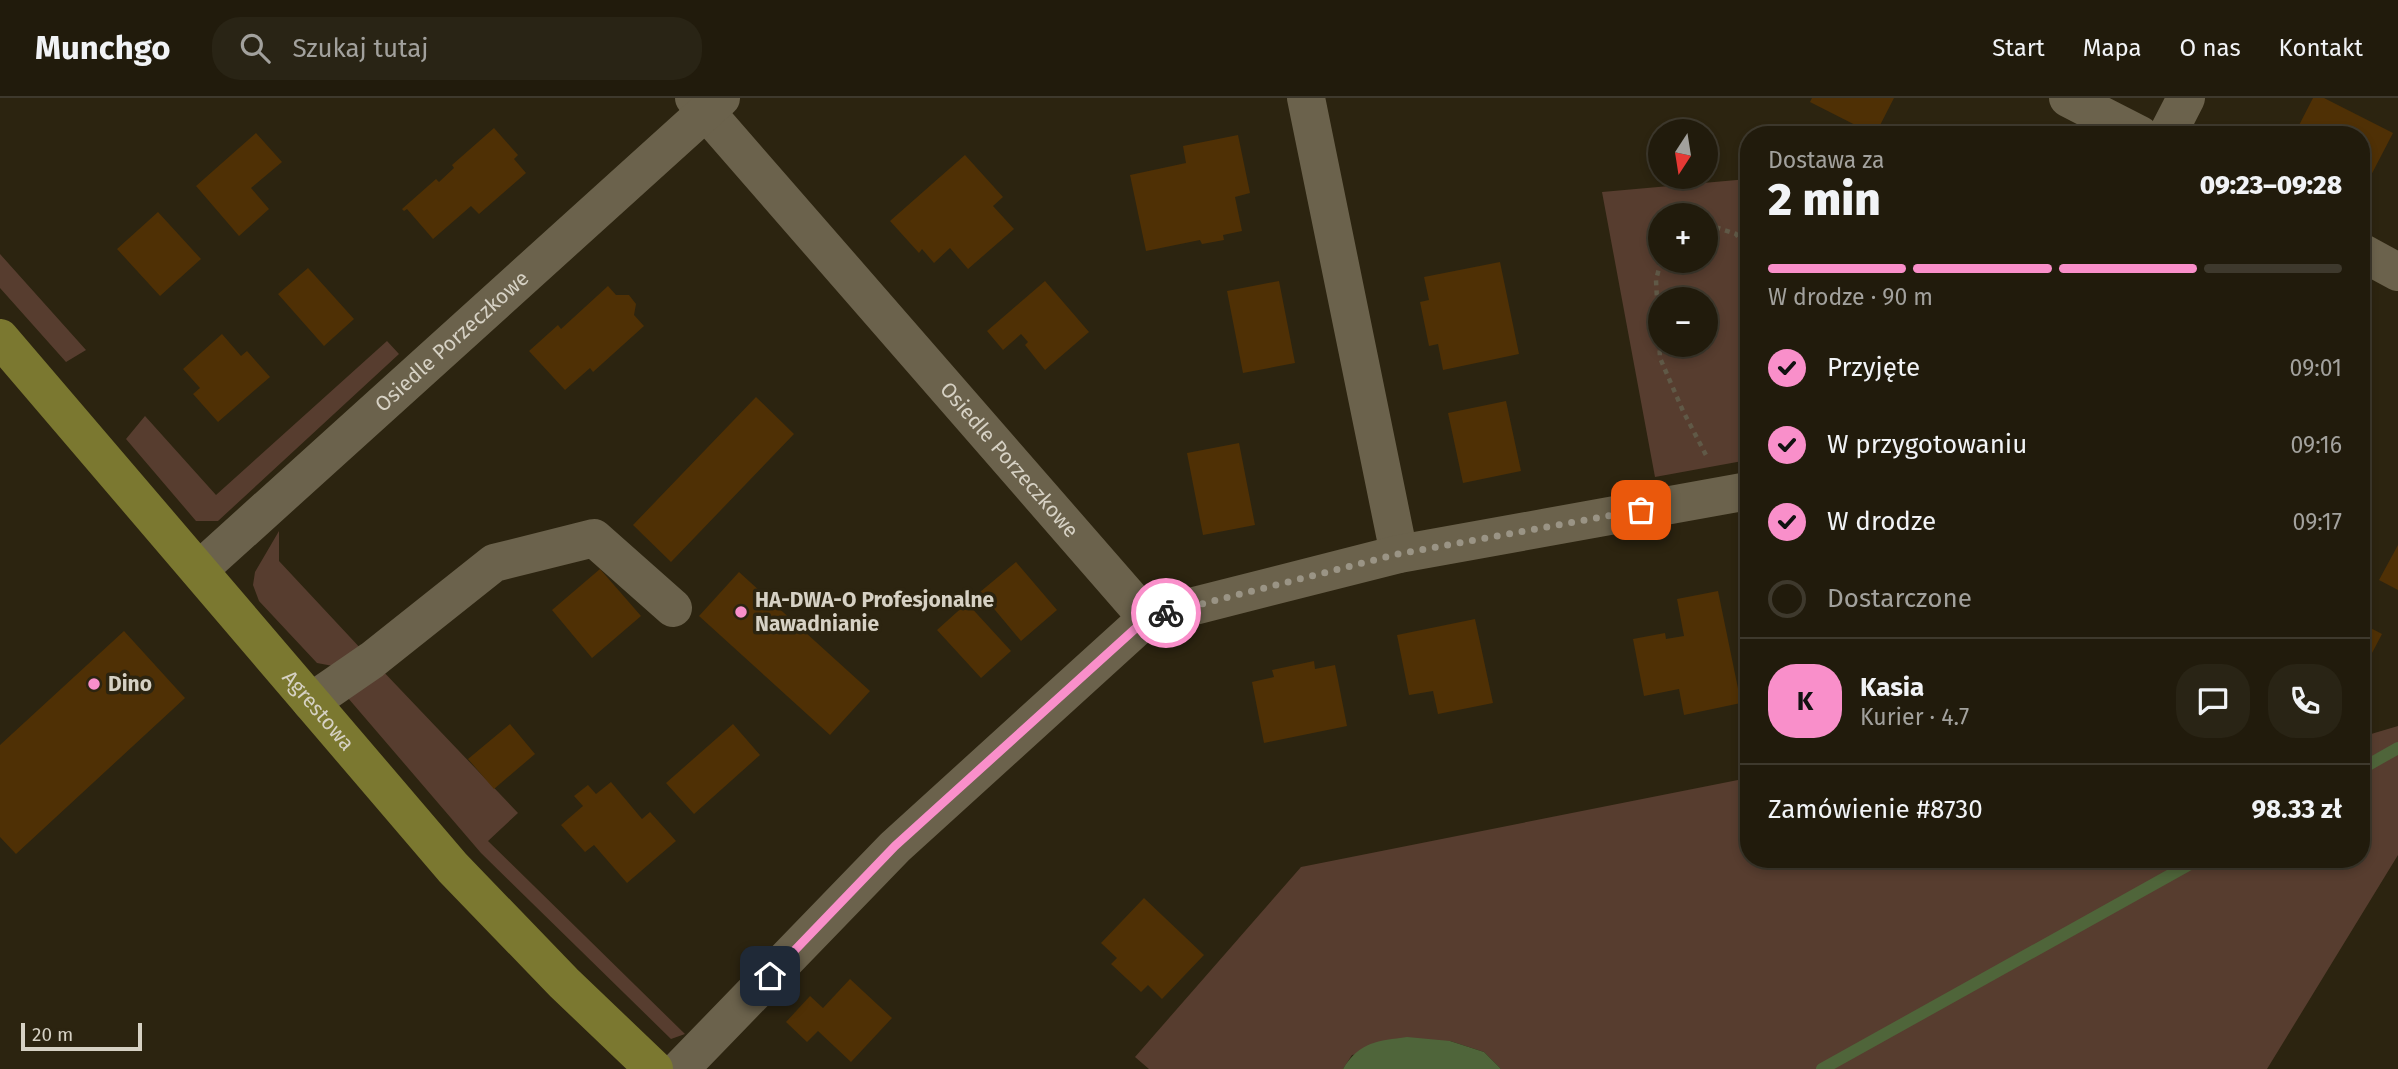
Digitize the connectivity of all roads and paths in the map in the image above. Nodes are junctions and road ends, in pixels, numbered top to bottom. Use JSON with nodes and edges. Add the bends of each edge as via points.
{"nodes":[{"id":1,"x":1306,"y":98,"type":"edge"},
{"id":2,"x":2068,"y":98,"type":"edge"},
{"id":3,"x":2186,"y":98,"type":"edge"},
{"id":4,"x":707,"y":102,"type":"edge"},
{"id":5,"x":2122,"y":126,"type":"edge"},
{"id":6,"x":2172,"y":126,"type":"edge"},
{"id":7,"x":1718,"y":228,"type":"edge"},
{"id":8,"x":1740,"y":239,"type":"edge"},
{"id":9,"x":2370,"y":257,"type":"edge"},
{"id":10,"x":2398,"y":272,"type":"edge"},
{"id":11,"x":1658,"y":273,"type":"edge"},
{"id":12,"x":0,"y":338,"type":"edge"},
{"id":13,"x":1708,"y":458,"type":"dead end"},
{"id":14,"x":1740,"y":492,"type":"edge"},
{"id":15,"x":1398,"y":554,"type":"junction"},
{"id":16,"x":199,"y":570,"type":"junction"},
{"id":17,"x":673,"y":608,"type":"dead end"},
{"id":18,"x":1147,"y":618,"type":"junction"},
{"id":19,"x":311,"y":702,"type":"junction"},
{"id":20,"x":654,"y":1069,"type":"edge"},
{"id":21,"x":680,"y":1069,"type":"edge"}],
"edges":[{"from":1,"to":15,"type":"street"},
{"from":2,"to":5,"type":"street"},
{"from":3,"to":6,"type":"street"},
{"from":4,"to":16,"type":"street","name":"Osiedle Porzeczkowe"},
{"from":4,"to":18,"type":"street","name":"Osiedle Porzeczkowe"},
{"from":7,"to":8,"type":"path"},
{"from":9,"to":10,"type":"street"},
{"from":11,"to":13,"type":"path","via":[[1660,358]]},
{"from":12,"to":16,"type":"main road","name":"Agrestowa"},
{"from":14,"to":15,"type":"street"},
{"from":15,"to":18,"type":"street"},
{"from":16,"to":19,"type":"main road","name":"Agrestowa"},
{"from":17,"to":19,"type":"street","via":[[594,538],[494,563]]},
{"from":18,"to":21,"type":"street","via":[[895,846]]},
{"from":19,"to":20,"type":"main road","name":"Agrestowa","via":[[453,868]]}]}
